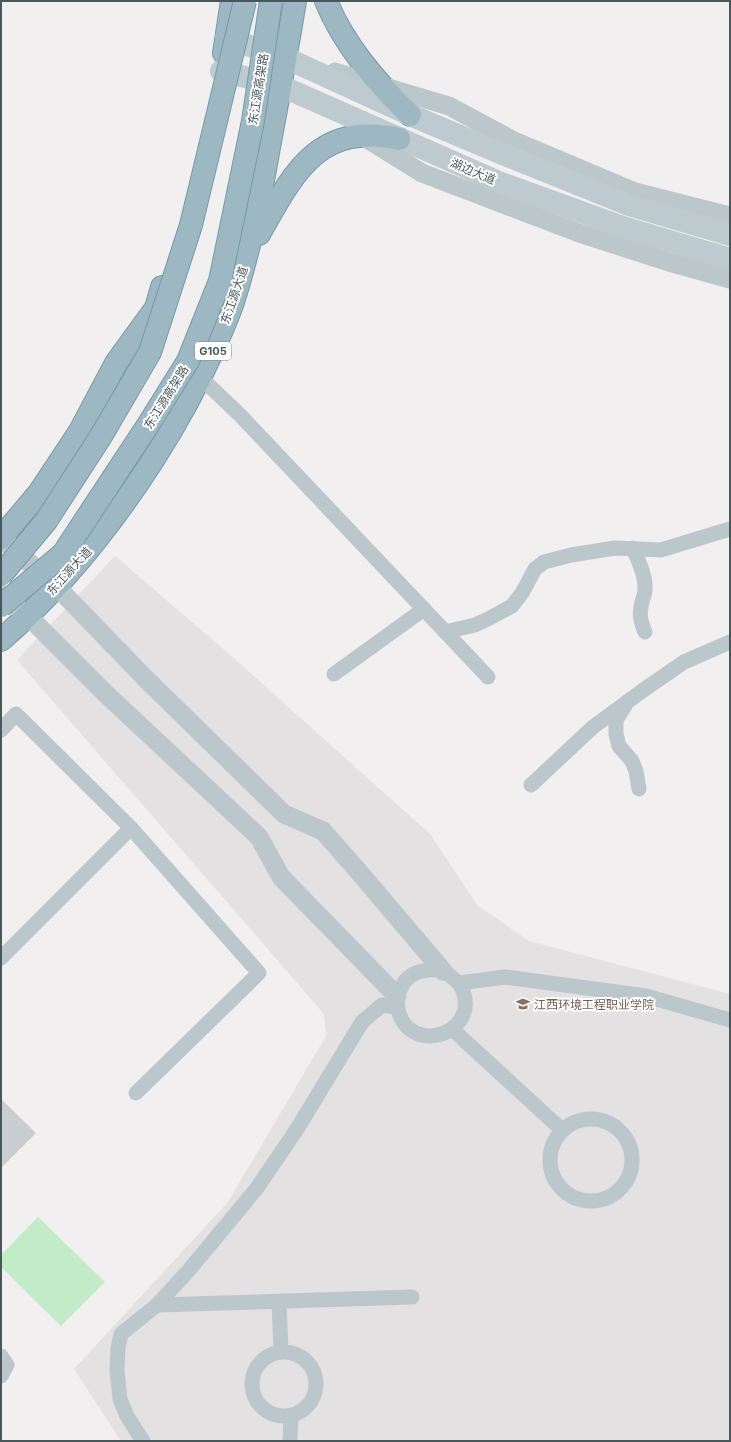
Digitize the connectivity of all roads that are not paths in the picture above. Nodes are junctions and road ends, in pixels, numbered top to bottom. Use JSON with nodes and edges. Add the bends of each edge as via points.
{"nodes":[{"id":1,"x":232,"y":1,"type":"edge"},
{"id":2,"x":245,"y":1,"type":"edge"},
{"id":3,"x":271,"y":1,"type":"edge"},
{"id":4,"x":295,"y":1,"type":"edge"},
{"id":5,"x":326,"y":1,"type":"edge"},
{"id":6,"x":226,"y":38,"type":"junction"},
{"id":7,"x":286,"y":58,"type":"junction"},
{"id":8,"x":221,"y":71,"type":"junction"},
{"id":9,"x":281,"y":86,"type":"junction"},
{"id":10,"x":381,"y":86,"type":"junction"},
{"id":11,"x":410,"y":114,"type":"junction"},
{"id":12,"x":361,"y":135,"type":"junction"},
{"id":13,"x":399,"y":138,"type":"junction"},
{"id":14,"x":730,"y":216,"type":"edge"},
{"id":15,"x":730,"y":235,"type":"edge"},
{"id":16,"x":248,"y":252,"type":"junction"},
{"id":17,"x":730,"y":259,"type":"edge"},
{"id":18,"x":730,"y":279,"type":"edge"},
{"id":19,"x":201,"y":378,"type":"junction"},
{"id":20,"x":730,"y":529,"type":"edge"},
{"id":21,"x":1,"y":538,"type":"edge"},
{"id":22,"x":633,"y":548,"type":"junction"},
{"id":23,"x":1,"y":575,"type":"edge"},
{"id":24,"x":57,"y":587,"type":"junction"},
{"id":25,"x":1,"y":594,"type":"edge"},
{"id":26,"x":1,"y":606,"type":"edge"},
{"id":27,"x":424,"y":609,"type":"junction"},
{"id":28,"x":28,"y":616,"type":"junction"},
{"id":29,"x":445,"y":632,"type":"junction"},
{"id":30,"x":645,"y":632,"type":"dead end"},
{"id":31,"x":1,"y":640,"type":"edge"},
{"id":32,"x":730,"y":642,"type":"edge"},
{"id":33,"x":334,"y":674,"type":"dead end"},
{"id":34,"x":488,"y":677,"type":"dead end"},
{"id":35,"x":628,"y":702,"type":"junction"},
{"id":36,"x":1,"y":730,"type":"edge"},
{"id":37,"x":531,"y":785,"type":"dead end"},
{"id":38,"x":639,"y":789,"type":"dead end"},
{"id":39,"x":131,"y":828,"type":"junction"},
{"id":40,"x":1,"y":958,"type":"edge"},
{"id":41,"x":443,"y":971,"type":"junction"},
{"id":42,"x":458,"y":983,"type":"junction"},
{"id":43,"x":397,"y":1002,"type":"junction"},
{"id":44,"x":730,"y":1020,"type":"edge"},
{"id":45,"x":452,"y":1029,"type":"junction"},
{"id":46,"x":136,"y":1093,"type":"dead end"},
{"id":47,"x":562,"y":1130,"type":"junction"},
{"id":48,"x":412,"y":1297,"type":"dead end"},
{"id":49,"x":278,"y":1302,"type":"junction"},
{"id":50,"x":158,"y":1305,"type":"junction"},
{"id":51,"x":280,"y":1352,"type":"junction"},
{"id":52,"x":1,"y":1356,"type":"edge"},
{"id":53,"x":1,"y":1376,"type":"edge"},
{"id":54,"x":291,"y":1416,"type":"junction"},
{"id":55,"x":143,"y":1441,"type":"edge"},
{"id":56,"x":290,"y":1441,"type":"edge"}],
"edges":[{"from":1,"to":6,"type":"highway"},
{"from":2,"to":23,"type":"highway","bridge":true,"via":[[191,225],[150,352],[101,436],[46,521]]},
{"from":3,"to":26,"type":"highway","name":"东江源高架路","bridge":true,"via":[[253,122],[220,281],[188,361],[63,554]]},
{"from":4,"to":7,"type":"highway","name":"东江源大道","number":"G105"},
{"from":5,"to":10,"type":"highway","via":[[350,45]]},
{"from":6,"to":7,"type":"main road"},
{"from":6,"to":8,"type":"highway"},
{"from":7,"to":9,"type":"highway","name":"东江源大道","number":"G105"},
{"from":7,"to":10,"type":"street"},
{"from":7,"to":11,"type":"main road"},
{"from":8,"to":9,"type":"main road","name":"湖边大道"},
{"from":8,"to":21,"type":"highway","via":[[156,308],[116,363],[80,431],[39,493]]},
{"from":9,"to":12,"type":"street"},
{"from":9,"to":13,"type":"main road","name":"湖边大道"},
{"from":9,"to":16,"type":"highway","name":"东江源大道","number":"G105"},
{"from":10,"to":11,"type":"highway"},
{"from":10,"to":14,"type":"street","via":[[449,106],[514,141],[635,192]]},
{"from":11,"to":15,"type":"main road","via":[[629,204]]},
{"from":12,"to":13,"type":"highway"},
{"from":12,"to":16,"type":"highway","via":[[337,141],[306,161],[284,189]]},
{"from":12,"to":18,"type":"street","via":[[422,173],[579,233]]},
{"from":13,"to":17,"type":"main road","name":"湖边大道","via":[[501,183],[623,227]]},
{"from":16,"to":19,"type":"highway","name":"东江源大道","number":"G105","via":[[232,305]]},
{"from":19,"to":24,"type":"highway","name":"东江源大道","number":"G105","via":[[174,427],[136,486],[93,545]]},
{"from":19,"to":27,"type":"street","via":[[240,415]]},
{"from":20,"to":22,"type":"street","via":[[661,550]]},
{"from":21,"to":24,"type":"street"},
{"from":22,"to":29,"type":"street","via":[[600,550],[544,562],[534,569],[522,594],[512,606],[488,620]]},
{"from":22,"to":30,"type":"street","via":[[642,569],[644,582],[640,620]]},
{"from":24,"to":28,"type":"highway","name":"东江源大道","number":"G105"},
{"from":24,"to":41,"type":"street","via":[[146,679],[284,814],[323,831]]},
{"from":25,"to":28,"type":"street"},
{"from":27,"to":29,"type":"street"},
{"from":27,"to":33,"type":"street"},
{"from":28,"to":31,"type":"highway","name":"东江源大道","number":"G105"},
{"from":28,"to":43,"type":"street","via":[[106,694],[259,837],[281,877]]},
{"from":29,"to":34,"type":"street"},
{"from":32,"to":35,"type":"street","via":[[684,662]]},
{"from":35,"to":37,"type":"street","via":[[593,727]]},
{"from":35,"to":38,"type":"street","via":[[616,720],[616,734],[619,746],[632,761]]},
{"from":36,"to":39,"type":"street","via":[[16,714]]},
{"from":39,"to":40,"type":"street"},
{"from":39,"to":46,"type":"street","via":[[259,973]]},
{"from":41,"to":42,"type":"street"},
{"from":41,"to":43,"type":"street","via":[[424,969],[406,979]]},
{"from":42,"to":44,"type":"street","via":[[505,977],[646,996]]},
{"from":42,"to":45,"type":"street","via":[[464,994],[465,1007]]},
{"from":43,"to":45,"type":"street","via":[[400,1019],[418,1034],[430,1037],[442,1035]]},
{"from":43,"to":50,"type":"street","via":[[382,1005],[362,1022],[297,1129],[257,1188]]},
{"from":45,"to":47,"type":"street"},
{"from":47,"to":47,"type":"street","via":[[582,1119],[597,1119],[612,1124],[623,1133],[631,1147],[633,1162],[629,1176],[620,1189],[608,1197],[593,1201],[578,1199],[565,1191],[555,1179],[550,1165],[554,1143]]},
{"from":48,"to":49,"type":"street"},
{"from":49,"to":50,"type":"street"},
{"from":49,"to":51,"type":"street"},
{"from":50,"to":55,"type":"street","via":[[121,1334],[118,1348],[120,1398],[127,1416]]},
{"from":51,"to":54,"type":"street","via":[[295,1354],[302,1358],[315,1376],[316,1390],[313,1398],[304,1409]]},
{"from":51,"to":54,"type":"street","via":[[260,1362],[253,1375],[252,1390],[263,1409],[276,1415]]},
{"from":52,"to":53,"type":"street","via":[[7,1365]]},
{"from":54,"to":56,"type":"street"}]}
